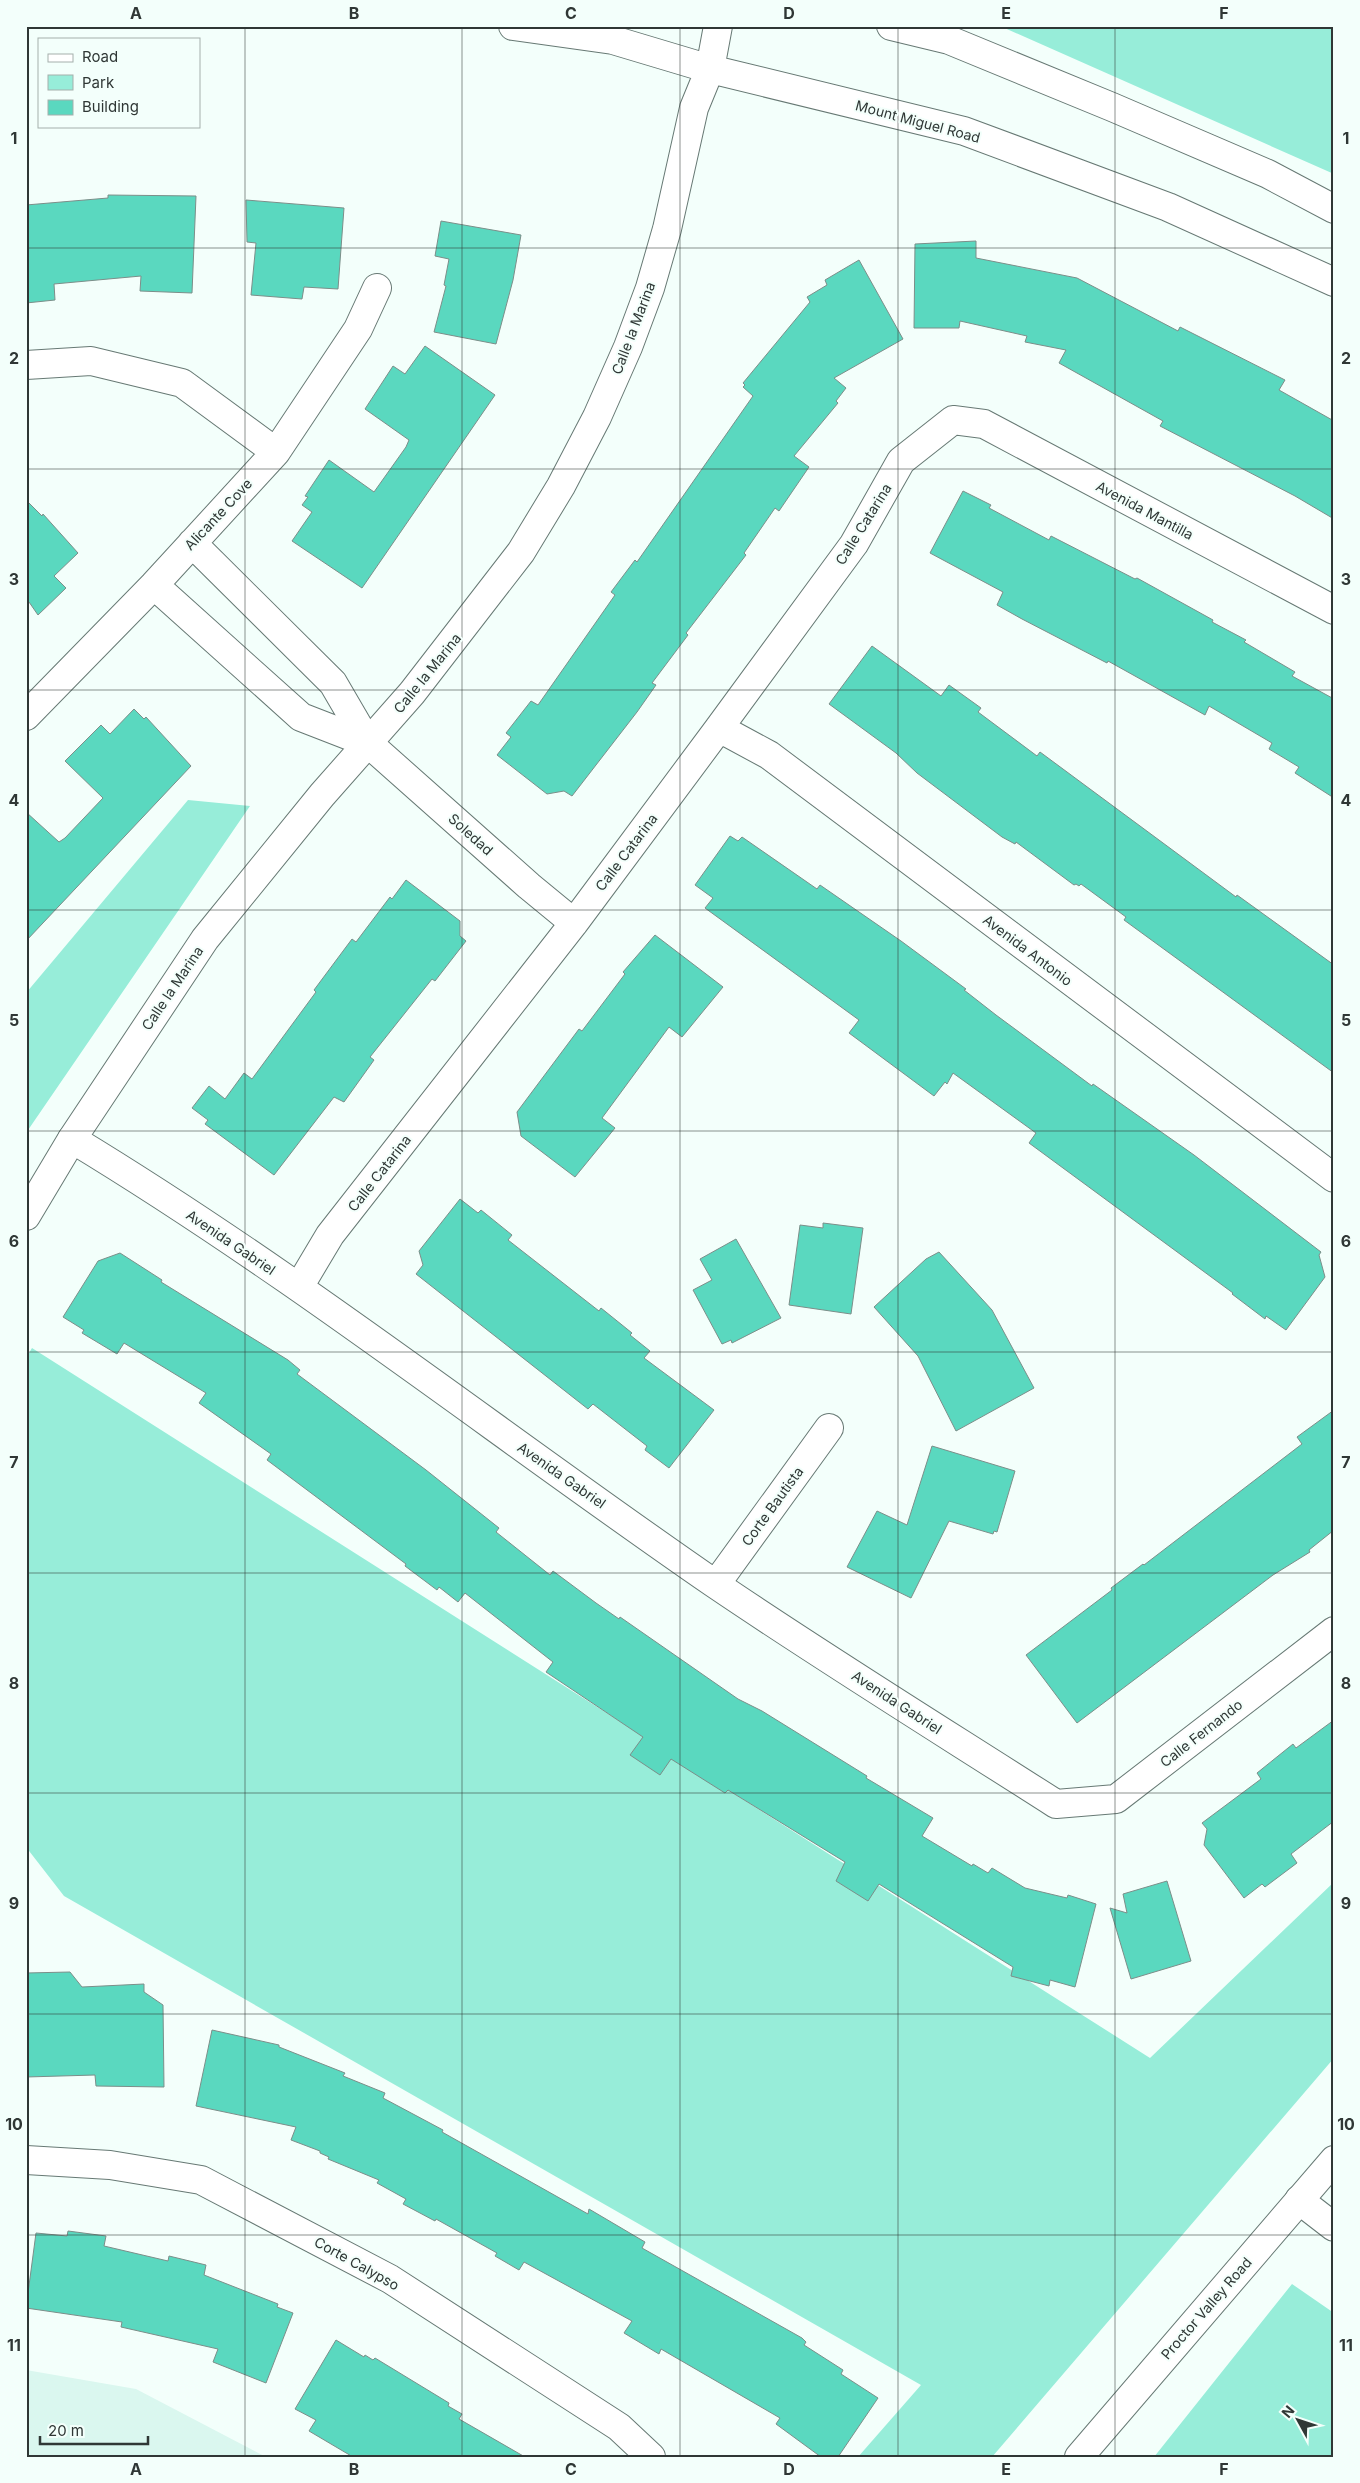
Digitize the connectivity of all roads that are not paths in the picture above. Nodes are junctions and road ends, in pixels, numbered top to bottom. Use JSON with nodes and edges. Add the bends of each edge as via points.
{"nodes":[{"id":1,"x":513,"y":26,"type":"edge"},
{"id":2,"x":718,"y":26,"type":"edge"},
{"id":3,"x":890,"y":26,"type":"edge"},
{"id":4,"x":710,"y":69,"type":"junction"},
{"id":5,"x":1334,"y":209,"type":"edge"},
{"id":6,"x":1334,"y":282,"type":"edge"},
{"id":7,"x":376,"y":288,"type":"dead end"},
{"id":8,"x":26,"y":365,"type":"edge"},
{"id":9,"x":953,"y":420,"type":"joint"},
{"id":10,"x":276,"y":452,"type":"junction"},
{"id":11,"x":192,"y":543,"type":"junction"},
{"id":12,"x":154,"y":584,"type":"junction"},
{"id":13,"x":1334,"y":610,"type":"edge"},
{"id":14,"x":26,"y":716,"type":"edge"},
{"id":15,"x":719,"y":728,"type":"junction"},
{"id":16,"x":368,"y":743,"type":"junction"},
{"id":17,"x":574,"y":923,"type":"junction"},
{"id":18,"x":72,"y":1139,"type":"junction"},
{"id":19,"x":1334,"y":1178,"type":"edge"},
{"id":20,"x":26,"y":1216,"type":"edge"},
{"id":21,"x":299,"y":1287,"type":"junction"},
{"id":22,"x":829,"y":1428,"type":"dead end"},
{"id":23,"x":716,"y":1584,"type":"junction"},
{"id":24,"x":1334,"y":1630,"type":"edge"},
{"id":25,"x":1056,"y":1804,"type":"joint"},
{"id":26,"x":26,"y":2160,"type":"edge"},
{"id":27,"x":1334,"y":2160,"type":"edge"},
{"id":28,"x":1299,"y":2200,"type":"junction"},
{"id":29,"x":1334,"y":2228,"type":"edge"},
{"id":30,"x":651,"y":2457,"type":"edge"},
{"id":31,"x":1079,"y":2457,"type":"edge"}],
"edges":[{"from":1,"to":4,"type":"street","name":"Mount Miguel Road","via":[[614,40]]},
{"from":2,"to":4,"type":"street","name":"Calle la Marina"},
{"from":3,"to":5,"type":"street","via":[[949,40],[1112,106],[1268,174]]},
{"from":4,"to":6,"type":"street","name":"Mount Miguel Road","via":[[964,131],[1168,207]]},
{"from":4,"to":16,"type":"street","name":"Calle la Marina","via":[[694,108],[650,288],[597,417],[562,486],[521,552],[412,693]]},
{"from":7,"to":10,"type":"street","name":"Alicante Cove","via":[[358,329]]},
{"from":8,"to":10,"type":"street","via":[[91,361],[182,383]]},
{"from":9,"to":13,"type":"street","name":"Avenida Mantilla","via":[[984,424]]},
{"from":9,"to":15,"type":"street","name":"Calle Catarina","via":[[901,461],[854,544]]},
{"from":10,"to":11,"type":"street","name":"Alicante Cove"},
{"from":11,"to":12,"type":"street","name":"Alicante Cove"},
{"from":11,"to":16,"type":"street","name":"Soledad","via":[[334,683]]},
{"from":12,"to":14,"type":"street","name":"Alicante Cove"},
{"from":12,"to":16,"type":"street","name":"Soledad","via":[[301,717]]},
{"from":15,"to":17,"type":"street","name":"Calle Catarina"},
{"from":15,"to":19,"type":"street","name":"Avenida Antonio","via":[[769,756]]},
{"from":16,"to":17,"type":"street","name":"Soledad"},
{"from":16,"to":18,"type":"street","name":"Calle la Marina","via":[[205,939]]},
{"from":17,"to":21,"type":"street","name":"Calle Catarina","via":[[330,1235]]},
{"from":18,"to":20,"type":"street","name":"Calle la Marina"},
{"from":18,"to":21,"type":"street","name":"Avenida Gabriel"},
{"from":21,"to":23,"type":"street","name":"Avenida Gabriel"},
{"from":22,"to":23,"type":"street","name":"Corte Bautista"},
{"from":23,"to":25,"type":"street","name":"Avenida Gabriel"},
{"from":24,"to":25,"type":"street","name":"Calle Fernando","via":[[1116,1799]]},
{"from":26,"to":30,"type":"street","name":"Corte Calypso","via":[[110,2165],[201,2180],[390,2279],[619,2427]]},
{"from":27,"to":28,"type":"street","name":"Proctor Valley Road"},
{"from":28,"to":29,"type":"street"},
{"from":28,"to":31,"type":"street","name":"Proctor Valley Road"}]}
